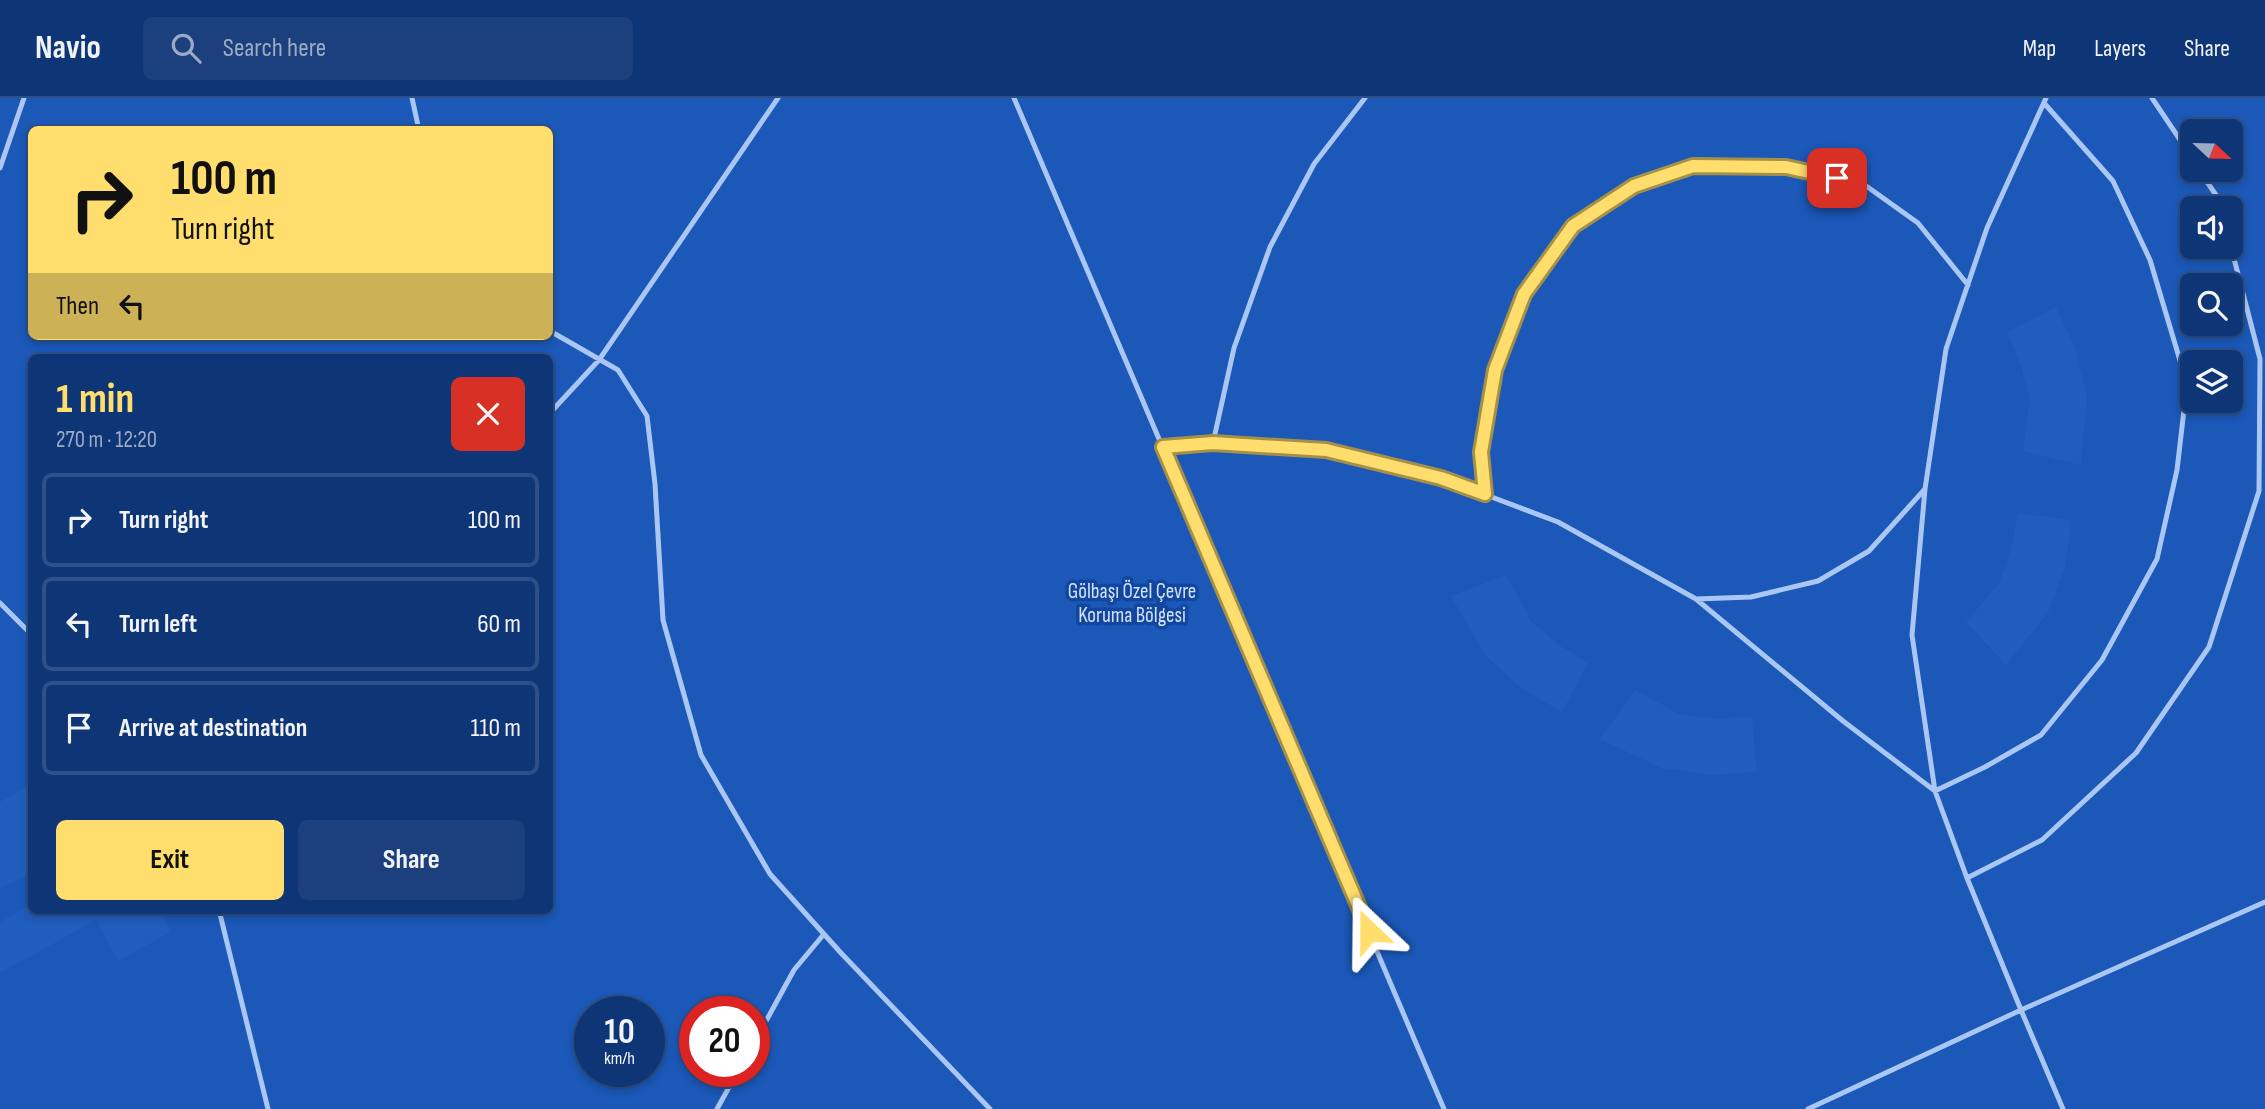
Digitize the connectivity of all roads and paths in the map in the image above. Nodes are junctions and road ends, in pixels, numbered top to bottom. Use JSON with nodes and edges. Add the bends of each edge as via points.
{"nodes":[{"id":1,"x":24,"y":98,"type":"edge"},
{"id":2,"x":412,"y":98,"type":"edge"},
{"id":3,"x":778,"y":98,"type":"edge"},
{"id":4,"x":1014,"y":98,"type":"edge"},
{"id":5,"x":1365,"y":98,"type":"edge"},
{"id":6,"x":2152,"y":98,"type":"edge"},
{"id":7,"x":2045,"y":100,"type":"edge"},
{"id":8,"x":418,"y":126,"type":"edge"},
{"id":9,"x":2180,"y":140,"type":"edge"},
{"id":10,"x":0,"y":168,"type":"edge"},
{"id":11,"x":2234,"y":259,"type":"edge"},
{"id":12,"x":1968,"y":285,"type":"junction"},
{"id":13,"x":553,"y":333,"type":"edge"},
{"id":14,"x":599,"y":360,"type":"junction"},
{"id":15,"x":553,"y":410,"type":"edge"},
{"id":16,"x":1213,"y":443,"type":"junction"},
{"id":17,"x":1163,"y":447,"type":"junction"},
{"id":18,"x":1925,"y":489,"type":"junction"},
{"id":19,"x":1485,"y":494,"type":"junction"},
{"id":20,"x":1696,"y":599,"type":"junction"},
{"id":21,"x":0,"y":603,"type":"edge"},
{"id":22,"x":28,"y":631,"type":"edge"},
{"id":23,"x":1935,"y":791,"type":"junction"},
{"id":24,"x":1967,"y":878,"type":"junction"},
{"id":25,"x":2265,"y":902,"type":"edge"},
{"id":26,"x":220,"y":914,"type":"edge"},
{"id":27,"x":824,"y":934,"type":"junction"},
{"id":28,"x":2021,"y":1010,"type":"junction"},
{"id":29,"x":770,"y":1013,"type":"edge"},
{"id":30,"x":729,"y":1087,"type":"edge"},
{"id":31,"x":268,"y":1109,"type":"edge"},
{"id":32,"x":717,"y":1109,"type":"edge"},
{"id":33,"x":990,"y":1109,"type":"edge"},
{"id":34,"x":1444,"y":1109,"type":"edge"},
{"id":35,"x":1808,"y":1109,"type":"edge"},
{"id":36,"x":2063,"y":1109,"type":"edge"}],
"edges":[{"from":1,"to":10,"type":"lane"},
{"from":2,"to":8,"type":"lane"},
{"from":3,"to":14,"type":"lane"},
{"from":4,"to":17,"type":"lane"},
{"from":5,"to":16,"type":"lane","via":[[1314,164],[1270,247],[1234,348]]},
{"from":6,"to":9,"type":"lane"},
{"from":7,"to":12,"type":"lane","via":[[1987,228]]},
{"from":7,"to":23,"type":"lane","via":[[2113,181],[2150,260],[2187,384],[2177,470],[2157,559],[2102,660],[2041,735]]},
{"from":11,"to":24,"type":"lane","via":[[2260,359],[2259,491],[2209,647],[2136,753],[2042,840]]},
{"from":12,"to":18,"type":"lane","via":[[1946,349]]},
{"from":12,"to":19,"type":"lane","via":[[1918,223],[1862,183],[1786,167],[1693,166],[1634,186],[1573,226],[1524,294],[1495,370],[1481,452]]},
{"from":13,"to":14,"type":"lane"},
{"from":14,"to":15,"type":"lane"},
{"from":14,"to":27,"type":"lane","via":[[618,370],[647,416],[663,620],[701,755],[770,874]]},
{"from":16,"to":17,"type":"lane"},
{"from":16,"to":19,"type":"lane","via":[[1326,450],[1441,478]]},
{"from":17,"to":34,"type":"lane"},
{"from":18,"to":20,"type":"lane","via":[[1869,551],[1818,581],[1751,597]]},
{"from":18,"to":23,"type":"lane","via":[[1912,635]]},
{"from":19,"to":20,"type":"lane","via":[[1558,522]]},
{"from":20,"to":23,"type":"lane"},
{"from":21,"to":22,"type":"lane"},
{"from":23,"to":24,"type":"lane"},
{"from":24,"to":28,"type":"lane"},
{"from":25,"to":28,"type":"lane"},
{"from":26,"to":31,"type":"lane"},
{"from":27,"to":29,"type":"lane","via":[[794,970]]},
{"from":27,"to":33,"type":"lane"},
{"from":28,"to":35,"type":"lane"},
{"from":28,"to":36,"type":"lane"},
{"from":30,"to":32,"type":"lane"}]}
